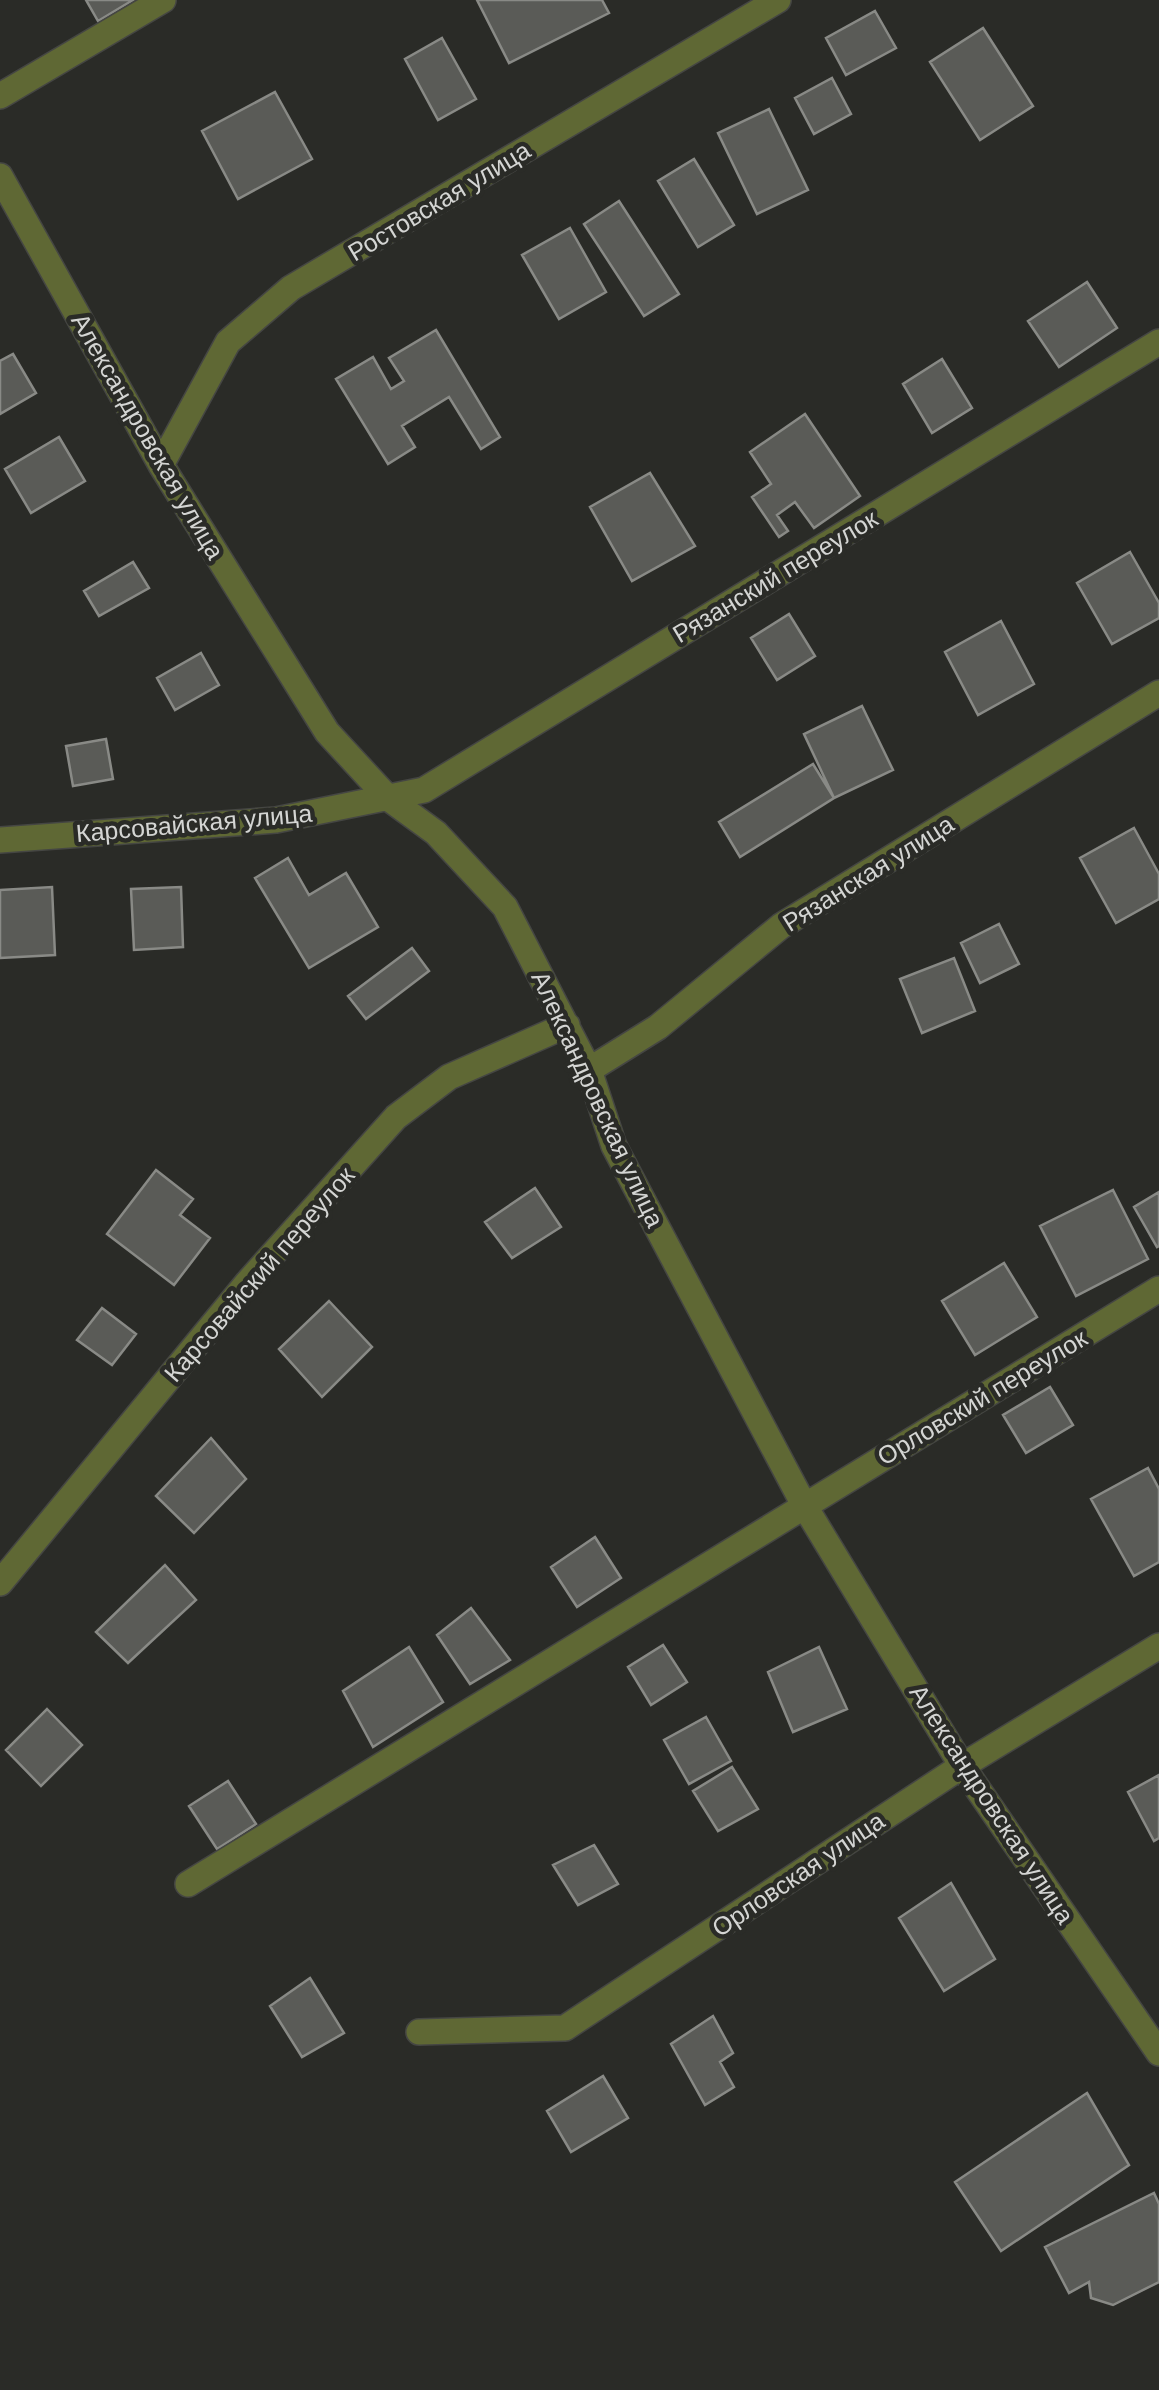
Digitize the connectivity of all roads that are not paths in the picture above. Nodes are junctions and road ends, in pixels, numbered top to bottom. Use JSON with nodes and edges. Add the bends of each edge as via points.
{"nodes":[{"id":1,"x":163,"y":0,"type":"edge"},
{"id":2,"x":778,"y":0,"type":"edge"},
{"id":3,"x":0,"y":96,"type":"edge"},
{"id":4,"x":0,"y":176,"type":"edge"},
{"id":5,"x":1159,"y":342,"type":"edge"},
{"id":6,"x":160,"y":465,"type":"junction"},
{"id":7,"x":1159,"y":694,"type":"edge"},
{"id":8,"x":388,"y":798,"type":"junction"},
{"id":9,"x":0,"y":840,"type":"edge"},
{"id":10,"x":567,"y":1025,"type":"junction"},
{"id":11,"x":589,"y":1070,"type":"junction"},
{"id":12,"x":1159,"y":1288,"type":"edge"},
{"id":13,"x":804,"y":1505,"type":"junction"},
{"id":14,"x":0,"y":1583,"type":"edge"},
{"id":15,"x":1159,"y":1646,"type":"edge"},
{"id":16,"x":962,"y":1766,"type":"junction"},
{"id":17,"x":188,"y":1884,"type":"dead end"},
{"id":18,"x":419,"y":2032,"type":"dead end"},
{"id":19,"x":1159,"y":2053,"type":"edge"}],
"edges":[{"from":1,"to":3,"type":"street"},
{"from":2,"to":6,"type":"street","name":"Ростовская улица","via":[[292,288],[228,342]]},
{"from":4,"to":6,"type":"street","name":"Александровская улица"},
{"from":5,"to":8,"type":"street","name":"Рязанский переулок","via":[[424,790]]},
{"from":6,"to":8,"type":"street","name":"Александровская улица","via":[[328,732]]},
{"from":7,"to":11,"type":"street","name":"Рязанская улица","via":[[781,926],[658,1027]]},
{"from":8,"to":9,"type":"street","name":"Карсовайская улица","via":[[276,820]]},
{"from":8,"to":10,"type":"street","name":"Александровская улица","via":[[436,832],[504,908]]},
{"from":10,"to":11,"type":"street","name":"Александровская улица"},
{"from":10,"to":14,"type":"street","name":"Карсовайский переулок","via":[[449,1078],[396,1117],[248,1282]]},
{"from":11,"to":13,"type":"street","name":"Александровская улица","via":[[614,1146]]},
{"from":12,"to":13,"type":"street","name":"Орловский переулок"},
{"from":13,"to":16,"type":"street","name":"Александровская улица"},
{"from":13,"to":17,"type":"street"},
{"from":15,"to":16,"type":"street","name":"Орловская улица"},
{"from":16,"to":18,"type":"street","name":"Орловская улица","via":[[565,2028]]},
{"from":16,"to":19,"type":"street","name":"Александровская улица"}]}
